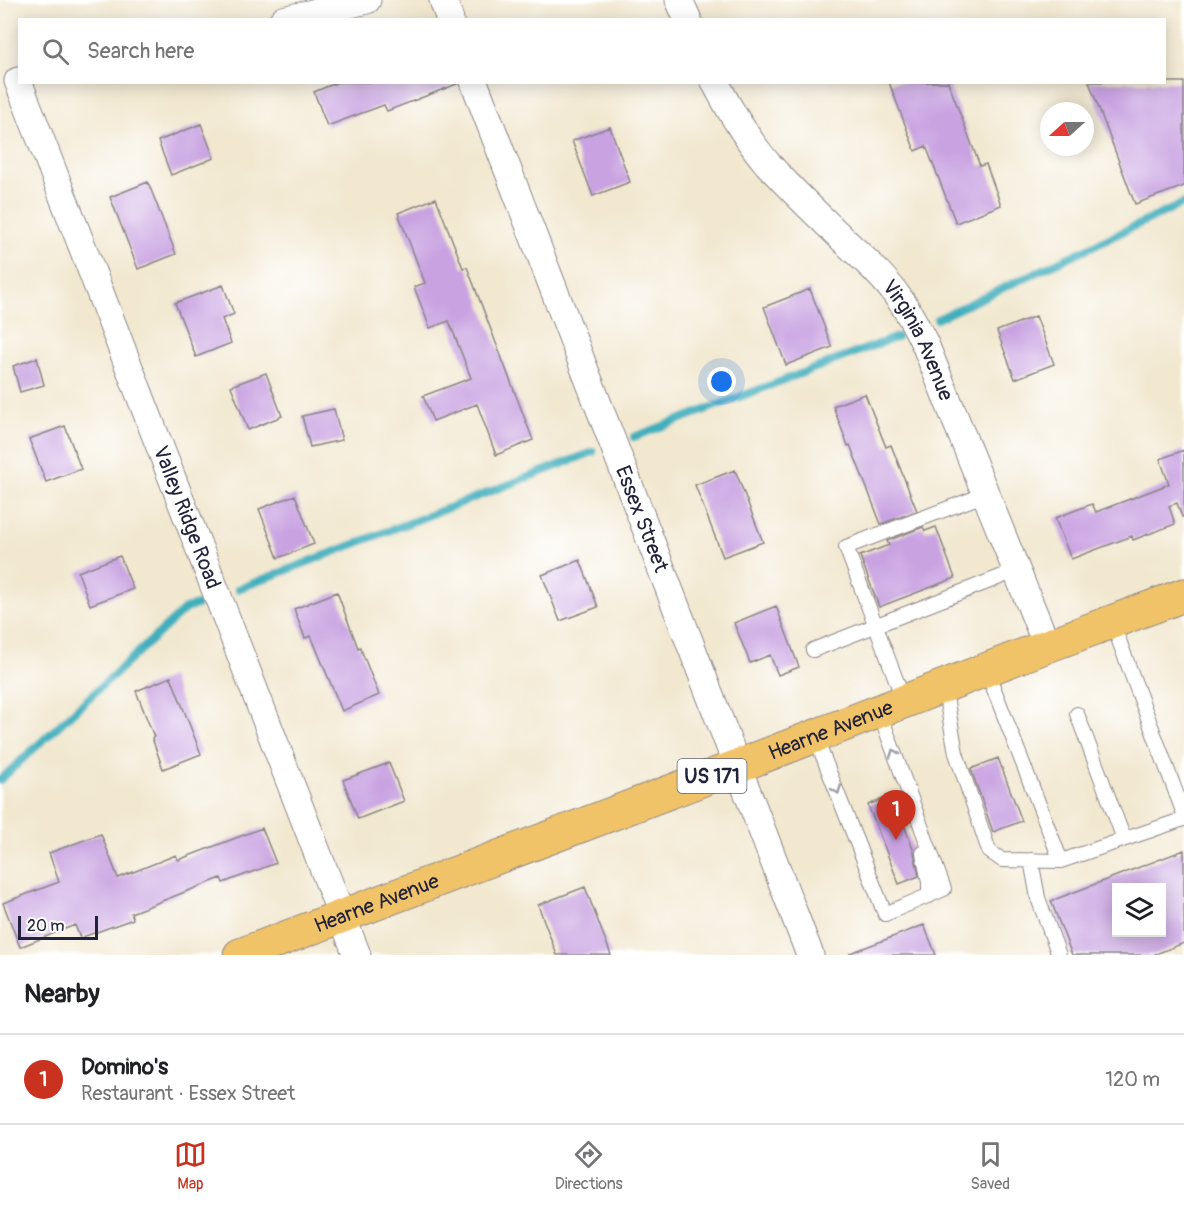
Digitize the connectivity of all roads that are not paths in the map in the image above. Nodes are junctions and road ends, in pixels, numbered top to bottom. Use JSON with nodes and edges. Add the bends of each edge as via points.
{"nodes":[{"id":1,"x":367,"y":0,"type":"edge"},
{"id":2,"x":443,"y":0,"type":"edge"},
{"id":3,"x":679,"y":0,"type":"edge"},
{"id":4,"x":291,"y":18,"type":"edge"},
{"id":5,"x":449,"y":18,"type":"edge"},
{"id":6,"x":687,"y":18,"type":"edge"},
{"id":7,"x":13,"y":82,"type":"edge"},
{"id":8,"x":475,"y":84,"type":"edge"},
{"id":9,"x":716,"y":84,"type":"edge"},
{"id":10,"x":986,"y":494,"type":"junction"},
{"id":11,"x":1018,"y":570,"type":"junction"},
{"id":12,"x":1182,"y":600,"type":"edge"},
{"id":13,"x":1112,"y":622,"type":"junction"},
{"id":14,"x":876,"y":625,"type":"junction"},
{"id":15,"x":1047,"y":646,"type":"junction"},
{"id":16,"x":813,"y":650,"type":"dead end"},
{"id":17,"x":986,"y":669,"type":"junction"},
{"id":18,"x":944,"y":686,"type":"junction"},
{"id":19,"x":892,"y":706,"type":"junction"},
{"id":20,"x":1077,"y":714,"type":"dead end"},
{"id":21,"x":816,"y":736,"type":"junction"},
{"id":22,"x":738,"y":766,"type":"junction"},
{"id":23,"x":1184,"y":814,"type":"edge"},
{"id":24,"x":1184,"y":819,"type":"edge"},
{"id":25,"x":1124,"y":839,"type":"junction"},
{"id":26,"x":1031,"y":860,"type":"junction"},
{"id":27,"x":1061,"y":861,"type":"junction"},
{"id":28,"x":342,"y":916,"type":"junction"},
{"id":29,"x":240,"y":955,"type":"edge"},
{"id":30,"x":357,"y":955,"type":"edge"},
{"id":31,"x":810,"y":955,"type":"edge"},
{"id":32,"x":1059,"y":955,"type":"edge"}],
"edges":[{"from":1,"to":4,"type":"street"},
{"from":2,"to":5,"type":"street"},
{"from":3,"to":6,"type":"street"},
{"from":7,"to":28,"type":"street","name":"Valley Ridge Road"},
{"from":8,"to":22,"type":"street","name":"Essex Street"},
{"from":9,"to":10,"type":"street","name":"Virginia Avenue","via":[[768,164],[899,298],[926,344]]},
{"from":10,"to":11,"type":"street","name":"Virginia Avenue"},
{"from":10,"to":14,"type":"lane","via":[[846,547]]},
{"from":11,"to":14,"type":"lane"},
{"from":11,"to":15,"type":"street","name":"Virginia Avenue"},
{"from":12,"to":13,"type":"main road","name":"Hearne Avenue","number":"US 171"},
{"from":13,"to":15,"type":"main road","name":"Hearne Avenue","number":"US 171"},
{"from":13,"to":23,"type":"lane"},
{"from":14,"to":16,"type":"lane"},
{"from":14,"to":19,"type":"lane"},
{"from":15,"to":17,"type":"main road","name":"Hearne Avenue","number":"US 171"},
{"from":17,"to":18,"type":"main road","name":"Hearne Avenue","number":"US 171"},
{"from":17,"to":27,"type":"lane"},
{"from":18,"to":19,"type":"main road","name":"Hearne Avenue","number":"US 171"},
{"from":18,"to":26,"type":"lane","via":[[956,753],[989,851],[1002,860]]},
{"from":19,"to":21,"type":"main road","name":"Hearne Avenue","number":"US 171"},
{"from":21,"to":19,"type":"lane","one_way":true,"via":[[885,914],[944,889],[908,791]]},
{"from":20,"to":25,"type":"lane"},
{"from":21,"to":22,"type":"main road","name":"Hearne Avenue","number":"US 171"},
{"from":22,"to":28,"type":"main road","name":"Hearne Avenue","number":"US 171"},
{"from":22,"to":31,"type":"street","name":"Essex Street"},
{"from":24,"to":25,"type":"lane"},
{"from":25,"to":27,"type":"lane"},
{"from":26,"to":27,"type":"lane"},
{"from":26,"to":32,"type":"lane","via":[[1038,898]]},
{"from":28,"to":29,"type":"main road","name":"Hearne Avenue","number":"US 171"},
{"from":28,"to":30,"type":"street","name":"Valley Ridge Road"}]}
